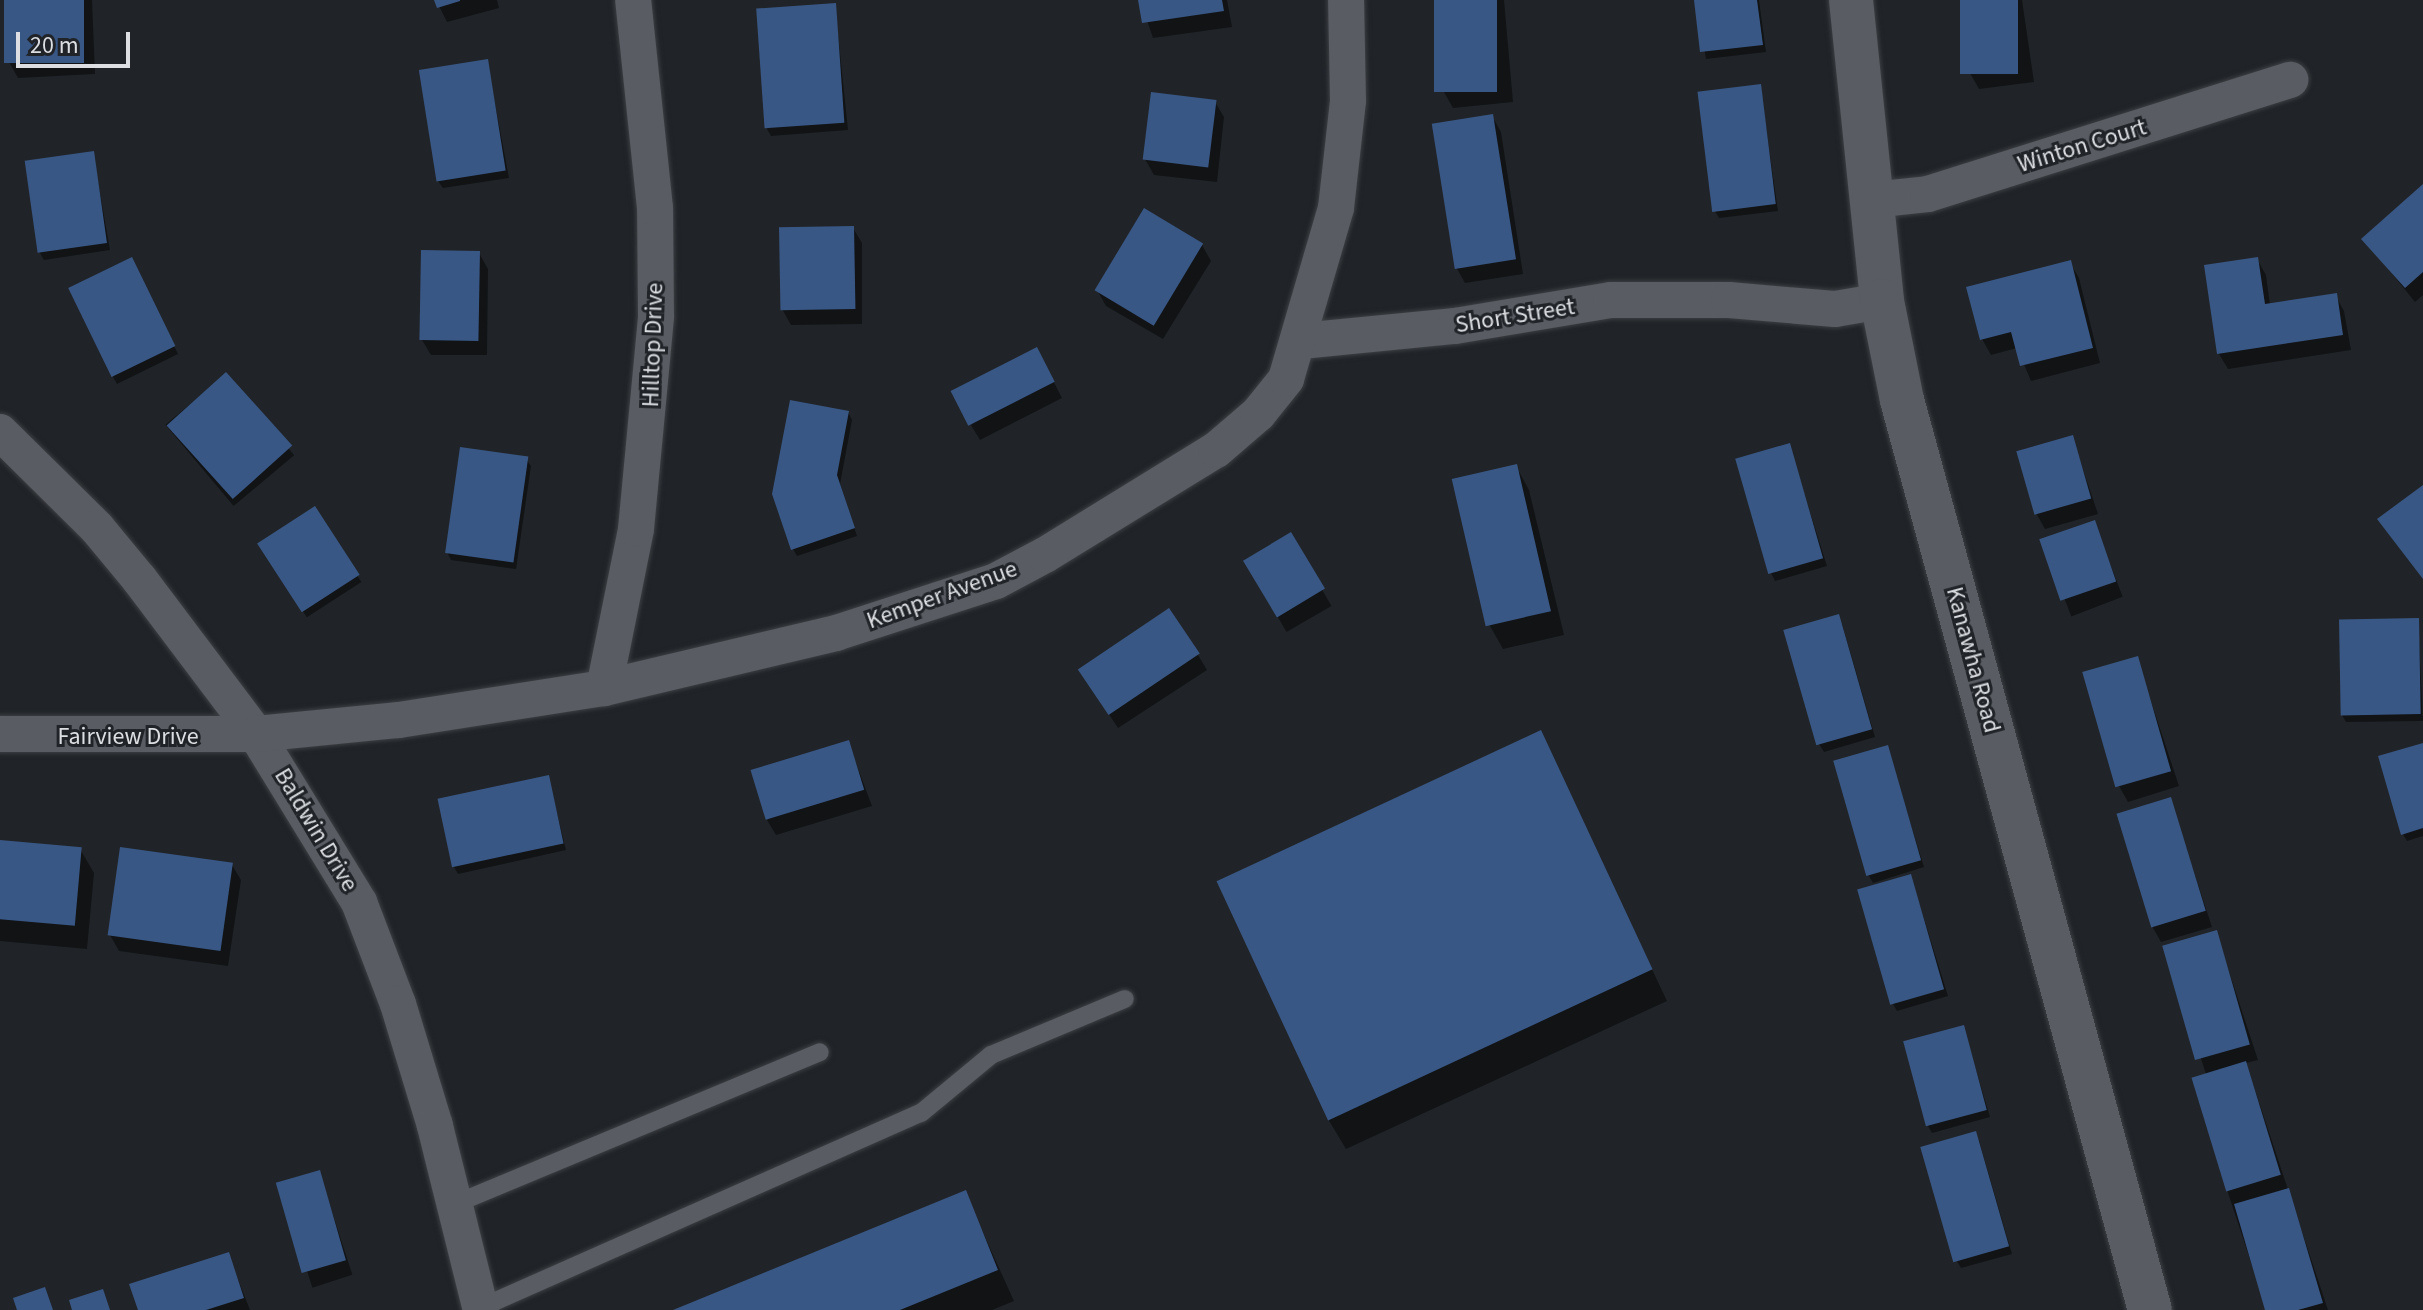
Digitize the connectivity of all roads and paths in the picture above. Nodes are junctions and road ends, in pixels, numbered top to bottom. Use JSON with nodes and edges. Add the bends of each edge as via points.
{"nodes":[{"id":1,"x":633,"y":0,"type":"edge"},
{"id":2,"x":1346,"y":0,"type":"edge"},
{"id":3,"x":1851,"y":0,"type":"edge"},
{"id":4,"x":2290,"y":80,"type":"dead end"},
{"id":5,"x":1872,"y":200,"type":"junction"},
{"id":6,"x":1882,"y":301,"type":"junction"},
{"id":7,"x":1301,"y":341,"type":"junction"},
{"id":8,"x":0,"y":432,"type":"edge"},
{"id":9,"x":604,"y":688,"type":"junction"},
{"id":10,"x":0,"y":734,"type":"edge"},
{"id":11,"x":256,"y":734,"type":"junction"},
{"id":12,"x":1125,"y":999,"type":"dead end"},
{"id":13,"x":820,"y":1052,"type":"dead end"},
{"id":14,"x":455,"y":1204,"type":"junction"},
{"id":15,"x":479,"y":1309,"type":"edge"},
{"id":16,"x":2150,"y":1310,"type":"edge"}],
"edges":[{"from":1,"to":9,"type":"street","name":"Hilltop Drive","via":[[655,208],[656,316],[636,529]]},
{"from":2,"to":7,"type":"street","name":"Kemper Avenue","via":[[1344,154],[1324,259]]},
{"from":3,"to":5,"type":"street","name":"Kanawha Road"},
{"from":4,"to":5,"type":"street","name":"Winton Court","via":[[1928,194]]},
{"from":5,"to":6,"type":"street","name":"Kanawha Road"},
{"from":6,"to":7,"type":"street","name":"Short Street","via":[[1835,309],[1729,300],[1611,300],[1455,326]]},
{"from":6,"to":16,"type":"street","name":"Kanawha Road","via":[[1902,400]]},
{"from":7,"to":9,"type":"street","name":"Kemper Avenue","via":[[1286,379],[1258,414],[1216,450],[996,581],[836,633]]},
{"from":8,"to":11,"type":"street","name":"Baldwin Drive","via":[[97,528]]},
{"from":9,"to":11,"type":"street","name":"Kemper Avenue","via":[[399,720]]},
{"from":10,"to":11,"type":"street","name":"Fairview Drive"},
{"from":11,"to":14,"type":"street","name":"Baldwin Drive","via":[[359,902],[398,1004]]},
{"from":12,"to":15,"type":"lane","via":[[991,1055],[921,1113]]},
{"from":13,"to":14,"type":"lane"},
{"from":14,"to":15,"type":"street","name":"Baldwin Drive"}]}
